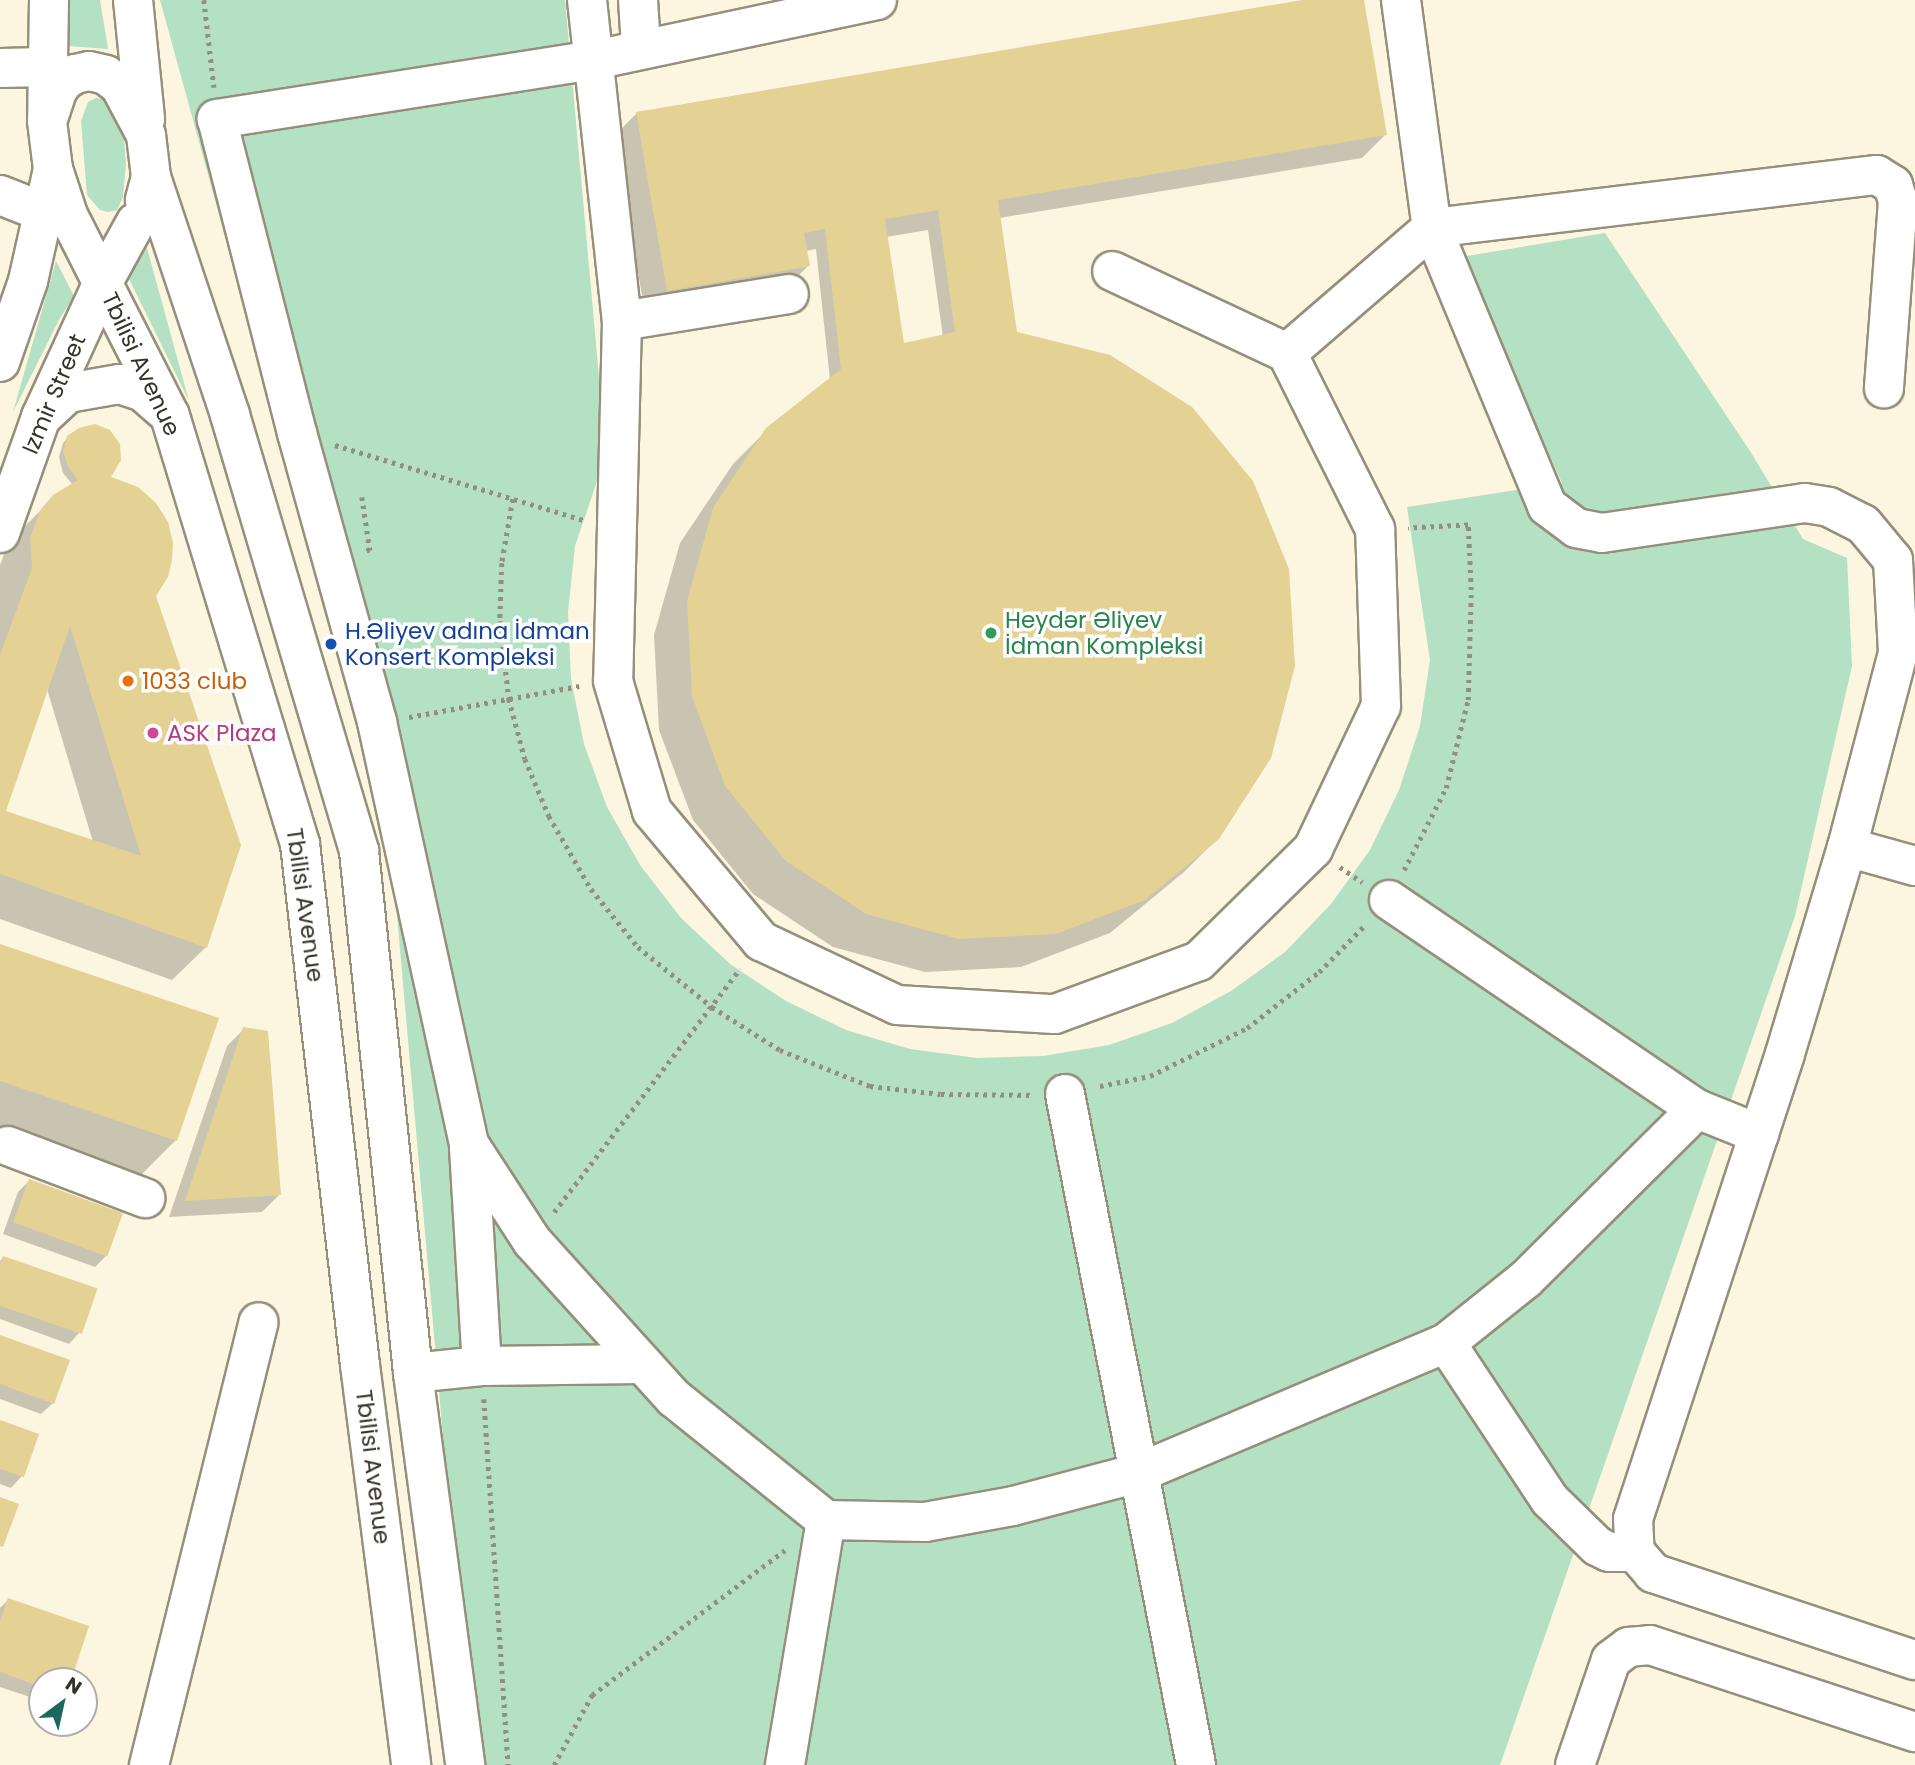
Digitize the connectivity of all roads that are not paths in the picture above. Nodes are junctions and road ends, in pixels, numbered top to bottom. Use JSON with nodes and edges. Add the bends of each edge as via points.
{"nodes":[{"id":1,"x":48,"y":0,"type":"edge"},
{"id":2,"x":133,"y":0,"type":"edge"},
{"id":3,"x":587,"y":0,"type":"edge"},
{"id":4,"x":638,"y":0,"type":"edge"},
{"id":5,"x":877,"y":0,"type":"edge"},
{"id":6,"x":1401,"y":0,"type":"edge"},
{"id":7,"x":795,"y":8,"type":"edge"},
{"id":8,"x":641,"y":47,"type":"junction"},
{"id":9,"x":594,"y":60,"type":"junction"},
{"id":10,"x":48,"y":67,"type":"junction"},
{"id":11,"x":0,"y":68,"type":"edge"},
{"id":12,"x":47,"y":121,"type":"junction"},
{"id":13,"x":146,"y":135,"type":"junction"},
{"id":14,"x":151,"y":177,"type":"junction"},
{"id":15,"x":0,"y":195,"type":"edge"},
{"id":16,"x":56,"y":213,"type":"junction"},
{"id":17,"x":136,"y":222,"type":"junction"},
{"id":18,"x":1432,"y":228,"type":"junction"},
{"id":19,"x":1112,"y":271,"type":"dead end"},
{"id":20,"x":103,"y":282,"type":"junction"},
{"id":21,"x":789,"y":294,"type":"dead end"},
{"id":22,"x":622,"y":321,"type":"junction"},
{"id":23,"x":1287,"y":354,"type":"junction"},
{"id":24,"x":0,"y":362,"type":"edge"},
{"id":25,"x":1884,"y":388,"type":"dead end"},
{"id":26,"x":170,"y":416,"type":"junction"},
{"id":27,"x":41,"y":417,"type":"junction"},
{"id":28,"x":0,"y":533,"type":"edge"},
{"id":29,"x":1847,"y":847,"type":"junction"},
{"id":30,"x":1915,"y":866,"type":"edge"},
{"id":31,"x":1389,"y":900,"type":"road end"},
{"id":32,"x":1065,"y":1094,"type":"road end"},
{"id":33,"x":1697,"y":1109,"type":"junction"},
{"id":34,"x":1759,"y":1134,"type":"junction"},
{"id":35,"x":469,"y":1144,"type":"junction"},
{"id":36,"x":3,"y":1153,"type":"edge"},
{"id":37,"x":145,"y":1198,"type":"dead end"},
{"id":38,"x":259,"y":1322,"type":"dead end"},
{"id":39,"x":1446,"y":1343,"type":"junction"},
{"id":40,"x":642,"y":1364,"type":"junction"},
{"id":41,"x":482,"y":1366,"type":"junction"},
{"id":42,"x":413,"y":1373,"type":"junction"},
{"id":43,"x":1138,"y":1473,"type":"junction"},
{"id":44,"x":826,"y":1520,"type":"junction"},
{"id":45,"x":1635,"y":1552,"type":"junction"},
{"id":46,"x":1915,"y":1660,"type":"edge"},
{"id":47,"x":1915,"y":1732,"type":"edge"},
{"id":48,"x":149,"y":1765,"type":"edge"},
{"id":49,"x":411,"y":1765,"type":"edge"},
{"id":50,"x":465,"y":1765,"type":"edge"},
{"id":51,"x":785,"y":1765,"type":"edge"},
{"id":52,"x":1196,"y":1765,"type":"edge"},
{"id":53,"x":1575,"y":1765,"type":"edge"}],
"edges":[{"from":1,"to":10,"type":"main road","name":"Tbilisi Avenue"},
{"from":2,"to":13,"type":"main road"},
{"from":3,"to":9,"type":"main road"},
{"from":4,"to":8,"type":"main road"},
{"from":5,"to":7,"type":"main road"},
{"from":6,"to":18,"type":"main road"},
{"from":7,"to":8,"type":"main road"},
{"from":8,"to":9,"type":"main road"},
{"from":9,"to":22,"type":"main road"},
{"from":9,"to":35,"type":"main road","via":[[217,119],[377,722]]},
{"from":10,"to":11,"type":"main road"},
{"from":10,"to":12,"type":"main road","name":"Tbilisi Avenue"},
{"from":12,"to":13,"type":"main road","via":[[64,81],[89,71],[106,75],[120,86]]},
{"from":12,"to":16,"type":"main road","name":"Tbilisi Avenue"},
{"from":13,"to":14,"type":"main road"},
{"from":14,"to":17,"type":"main road"},
{"from":14,"to":42,"type":"main road","via":[[230,415],[359,851]]},
{"from":15,"to":16,"type":"main road"},
{"from":16,"to":17,"type":"main road","via":[[102,237],[127,232]]},
{"from":16,"to":20,"type":"main road","name":"Tbilisi Avenue"},
{"from":16,"to":24,"type":"main road"},
{"from":17,"to":20,"type":"main road","name":"Izmir Street"},
{"from":18,"to":23,"type":"main road"},
{"from":18,"to":25,"type":"main road","via":[[1877,175],[1893,185],[1898,201]]},
{"from":18,"to":29,"type":"main road","via":[[1547,506],[1576,528],[1602,533],[1805,503],[1829,507],[1863,524],[1893,560],[1898,653]]},
{"from":19,"to":23,"type":"main road"},
{"from":20,"to":26,"type":"main road","name":"Tbilisi Avenue"},
{"from":20,"to":27,"type":"main road","name":"Izmir Street"},
{"from":21,"to":22,"type":"main road"},
{"from":22,"to":23,"type":"main road","via":[[613,681],[652,811],[761,941],[897,1004],[1055,1014],[1199,961],[1313,849],[1381,706],[1376,529]]},
{"from":26,"to":27,"type":"main road","via":[[143,392],[119,384],[68,393]]},
{"from":26,"to":49,"type":"main road","name":"Tbilisi Avenue","via":[[300,844]]},
{"from":27,"to":28,"type":"main road","name":"Izmir Street"},
{"from":29,"to":30,"type":"main road"},
{"from":29,"to":34,"type":"main road"},
{"from":31,"to":33,"type":"main road"},
{"from":32,"to":43,"type":"main road"},
{"from":33,"to":34,"type":"main road"},
{"from":33,"to":39,"type":"main road","via":[[1526,1279]]},
{"from":34,"to":45,"type":"main road","via":[[1633,1519]]},
{"from":35,"to":40,"type":"main road","via":[[532,1241]]},
{"from":35,"to":41,"type":"main road"},
{"from":36,"to":37,"type":"main road"},
{"from":38,"to":48,"type":"main road"},
{"from":39,"to":43,"type":"main road"},
{"from":39,"to":45,"type":"main road","via":[[1550,1500],[1597,1546],[1609,1552]]},
{"from":40,"to":41,"type":"main road"},
{"from":40,"to":44,"type":"main road","via":[[674,1398]]},
{"from":41,"to":42,"type":"main road"},
{"from":42,"to":50,"type":"main road"},
{"from":43,"to":44,"type":"main road","via":[[1013,1506],[925,1522]]},
{"from":43,"to":52,"type":"main road"},
{"from":44,"to":51,"type":"main road"},
{"from":45,"to":46,"type":"main road","via":[[1653,1573]]},
{"from":47,"to":53,"type":"main road","via":[[1650,1645],[1628,1647],[1611,1660]]}]}
